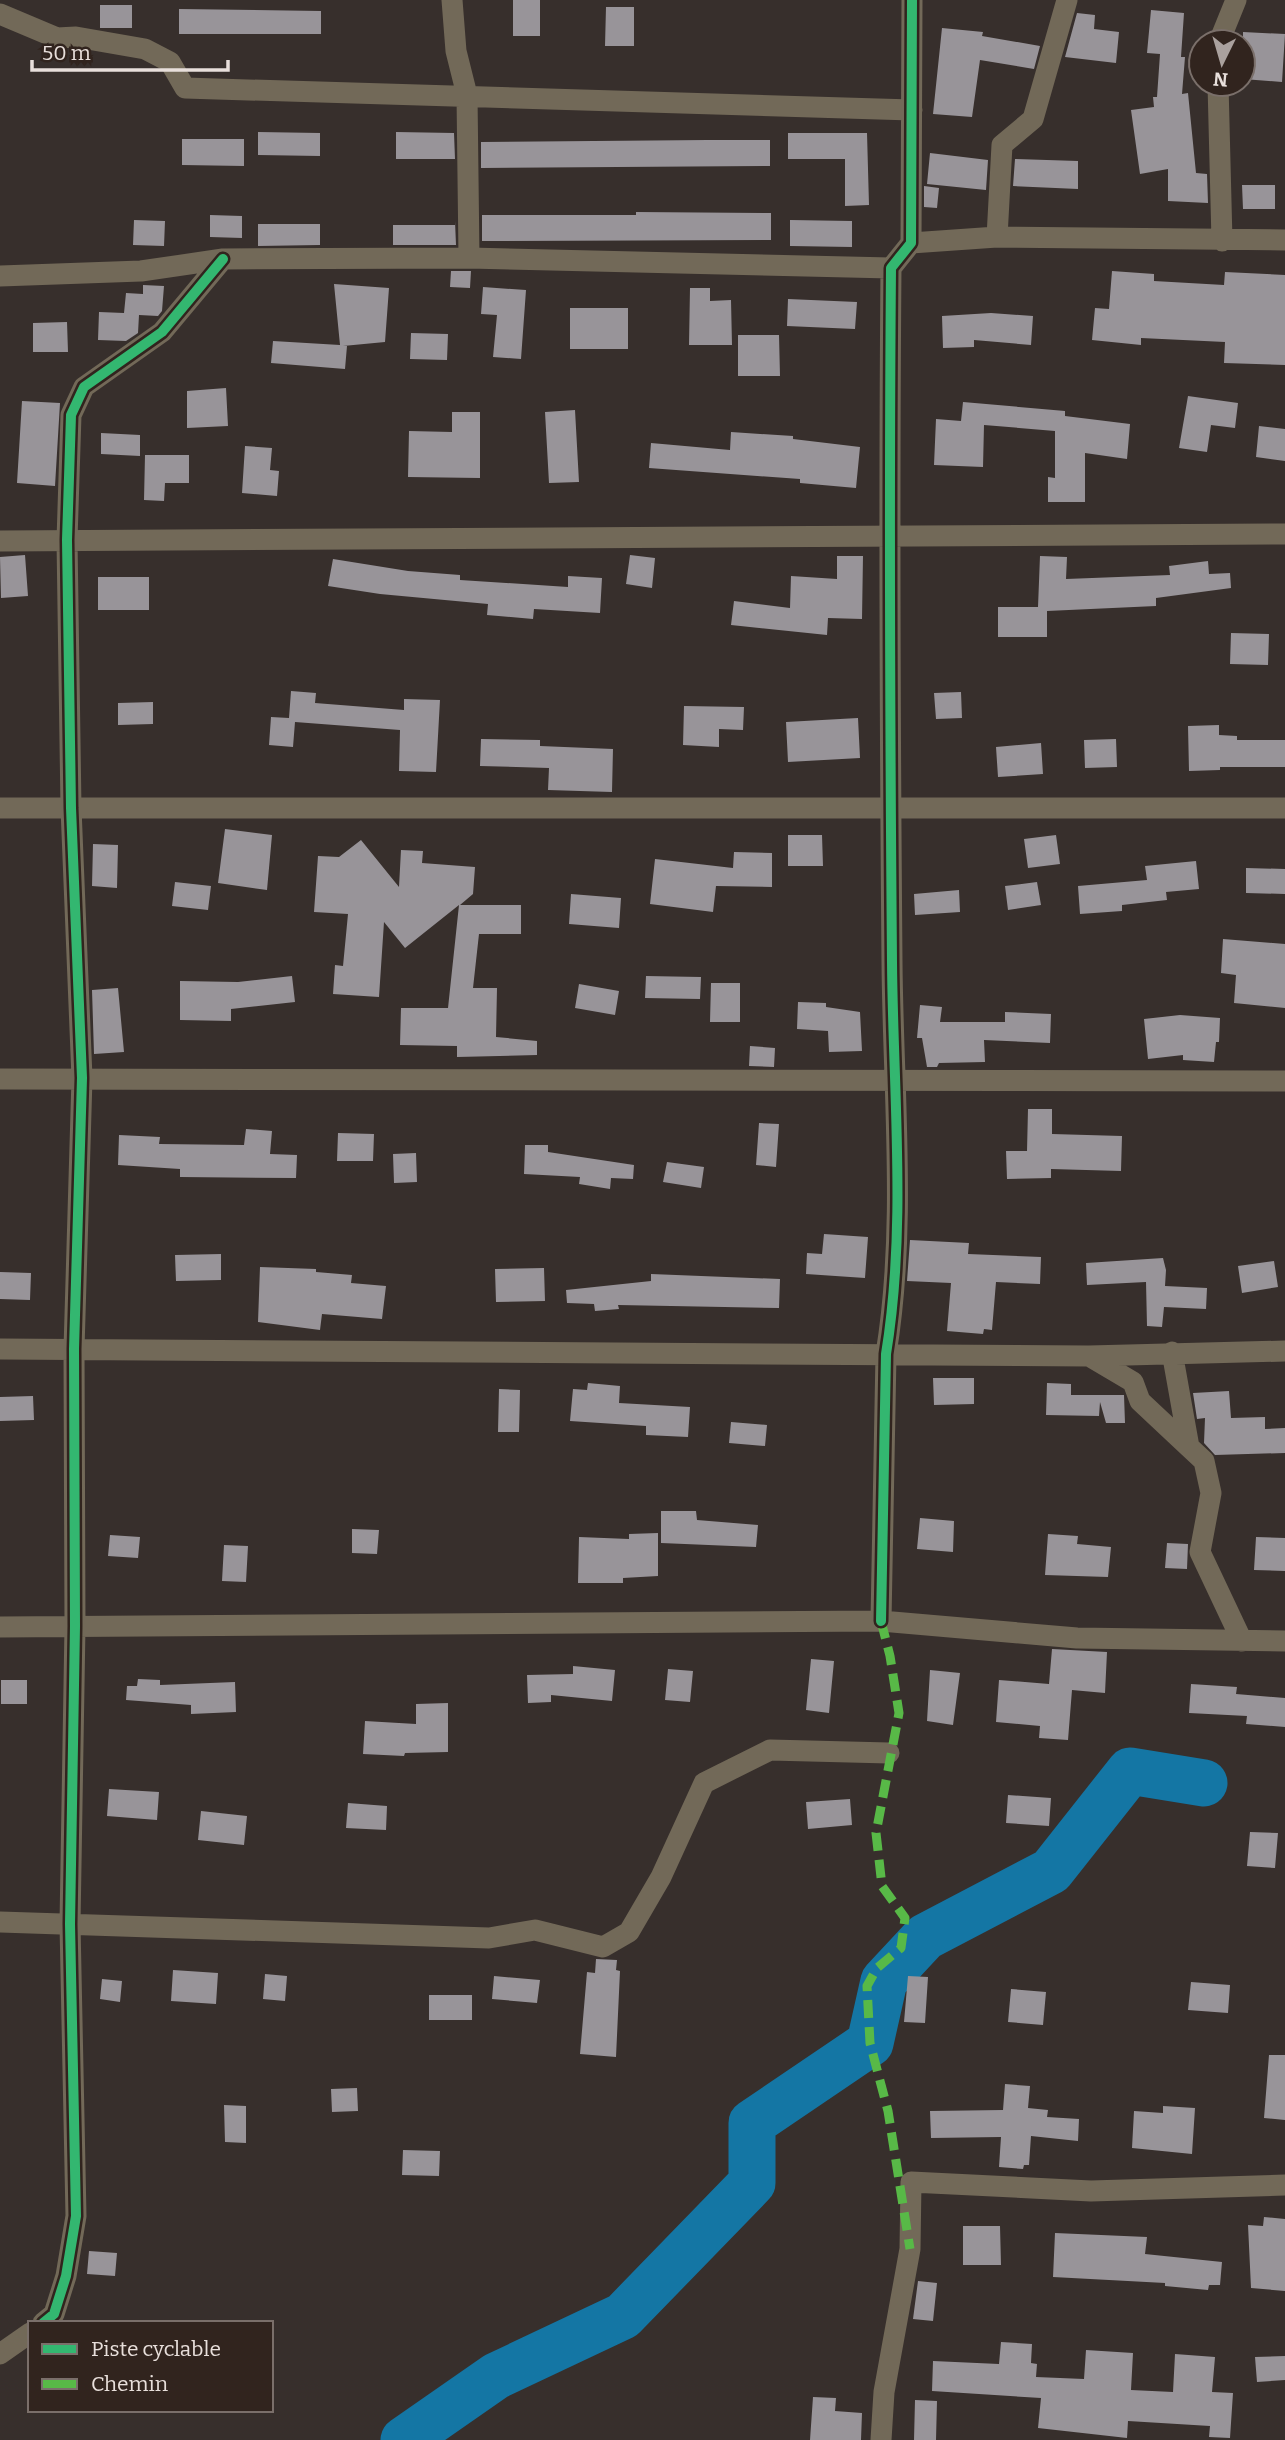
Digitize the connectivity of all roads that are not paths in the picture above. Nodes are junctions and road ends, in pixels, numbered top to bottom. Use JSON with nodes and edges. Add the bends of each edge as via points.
{"nodes":[{"id":1,"x":452,"y":0,"type":"edge"},
{"id":2,"x":912,"y":0,"type":"edge"},
{"id":3,"x":1067,"y":0,"type":"edge"},
{"id":4,"x":1236,"y":0,"type":"edge"},
{"id":5,"x":0,"y":14,"type":"edge"},
{"id":6,"x":1225,"y":28,"type":"edge"},
{"id":7,"x":467,"y":95,"type":"junction"},
{"id":8,"x":1218,"y":98,"type":"edge"},
{"id":9,"x":912,"y":110,"type":"junction"},
{"id":10,"x":997,"y":237,"type":"junction"},
{"id":11,"x":1285,"y":240,"type":"edge"},
{"id":12,"x":1222,"y":241,"type":"junction"},
{"id":13,"x":911,"y":243,"type":"junction"},
{"id":14,"x":469,"y":258,"type":"junction"},
{"id":15,"x":223,"y":260,"type":"junction"},
{"id":16,"x":891,"y":268,"type":"junction"},
{"id":17,"x":0,"y":276,"type":"edge"},
{"id":18,"x":888,"y":534,"type":"junction"},
{"id":19,"x":1285,"y":534,"type":"edge"},
{"id":20,"x":67,"y":540,"type":"junction"},
{"id":21,"x":0,"y":541,"type":"edge"},
{"id":22,"x":0,"y":808,"type":"edge"},
{"id":23,"x":71,"y":808,"type":"junction"},
{"id":24,"x":891,"y":808,"type":"junction"},
{"id":25,"x":1285,"y":808,"type":"edge"},
{"id":26,"x":0,"y":1079,"type":"edge"},
{"id":27,"x":82,"y":1079,"type":"junction"},
{"id":28,"x":893,"y":1081,"type":"junction"},
{"id":29,"x":1285,"y":1081,"type":"edge"},
{"id":30,"x":0,"y":1349,"type":"edge"},
{"id":31,"x":74,"y":1349,"type":"junction"},
{"id":32,"x":1285,"y":1351,"type":"edge"},
{"id":33,"x":1172,"y":1352,"type":"junction"},
{"id":34,"x":886,"y":1354,"type":"junction"},
{"id":35,"x":1089,"y":1356,"type":"junction"},
{"id":36,"x":1189,"y":1447,"type":"junction"},
{"id":37,"x":881,"y":1621,"type":"junction"},
{"id":38,"x":75,"y":1626,"type":"junction"},
{"id":39,"x":0,"y":1627,"type":"edge"},
{"id":40,"x":1242,"y":1641,"type":"junction"},
{"id":41,"x":1285,"y":1641,"type":"edge"},
{"id":42,"x":889,"y":1753,"type":"dead end"},
{"id":43,"x":0,"y":1922,"type":"edge"},
{"id":44,"x":70,"y":1924,"type":"junction"},
{"id":45,"x":1285,"y":2185,"type":"edge"},
{"id":46,"x":45,"y":2321,"type":"edge"},
{"id":47,"x":28,"y":2334,"type":"edge"},
{"id":48,"x":0,"y":2354,"type":"edge"},
{"id":49,"x":881,"y":2440,"type":"edge"}],
"edges":[{"from":1,"to":7,"type":"street","via":[[456,51]]},
{"from":2,"to":9,"type":"street"},
{"from":3,"to":10,"type":"street","via":[[1033,119],[1002,145]]},
{"from":4,"to":6,"type":"street"},
{"from":5,"to":7,"type":"street","via":[[57,38],[145,49],[170,62],[185,88]]},
{"from":7,"to":9,"type":"street"},
{"from":7,"to":14,"type":"street"},
{"from":8,"to":12,"type":"street"},
{"from":9,"to":13,"type":"street"},
{"from":10,"to":12,"type":"street"},
{"from":10,"to":13,"type":"street"},
{"from":11,"to":12,"type":"street"},
{"from":13,"to":16,"type":"street"},
{"from":14,"to":15,"type":"street"},
{"from":14,"to":16,"type":"street"},
{"from":15,"to":17,"type":"street","via":[[141,271]]},
{"from":15,"to":20,"type":"street","via":[[162,332],[84,387],[71,415]]},
{"from":16,"to":18,"type":"street"},
{"from":18,"to":19,"type":"street"},
{"from":18,"to":20,"type":"street"},
{"from":18,"to":24,"type":"street"},
{"from":20,"to":21,"type":"street"},
{"from":20,"to":23,"type":"street"},
{"from":22,"to":23,"type":"street"},
{"from":23,"to":24,"type":"street"},
{"from":23,"to":27,"type":"street"},
{"from":24,"to":25,"type":"street"},
{"from":24,"to":28,"type":"street"},
{"from":26,"to":27,"type":"street"},
{"from":27,"to":28,"type":"street"},
{"from":27,"to":31,"type":"street"},
{"from":28,"to":29,"type":"street"},
{"from":28,"to":34,"type":"street","via":[[899,1193]]},
{"from":30,"to":31,"type":"street"},
{"from":31,"to":34,"type":"street"},
{"from":31,"to":38,"type":"street"},
{"from":32,"to":33,"type":"street"},
{"from":33,"to":35,"type":"street"},
{"from":33,"to":36,"type":"street"},
{"from":34,"to":35,"type":"street"},
{"from":34,"to":37,"type":"street"},
{"from":35,"to":36,"type":"street","via":[[1133,1382],[1140,1401]]},
{"from":36,"to":40,"type":"street","via":[[1204,1461],[1211,1493],[1200,1552]]},
{"from":37,"to":38,"type":"street"},
{"from":37,"to":40,"type":"street","via":[[1077,1638]]},
{"from":38,"to":39,"type":"street"},
{"from":38,"to":44,"type":"street"},
{"from":40,"to":41,"type":"street"},
{"from":42,"to":44,"type":"street","via":[[770,1750],[704,1783],[661,1877],[629,1933],[603,1947],[536,1930],[489,1938]]},
{"from":43,"to":44,"type":"street"},
{"from":44,"to":46,"type":"street","via":[[76,2216],[66,2276],[54,2314]]},
{"from":45,"to":49,"type":"street","via":[[1091,2191],[911,2182],[910,2249],[884,2392]]},
{"from":47,"to":48,"type":"street"}]}
